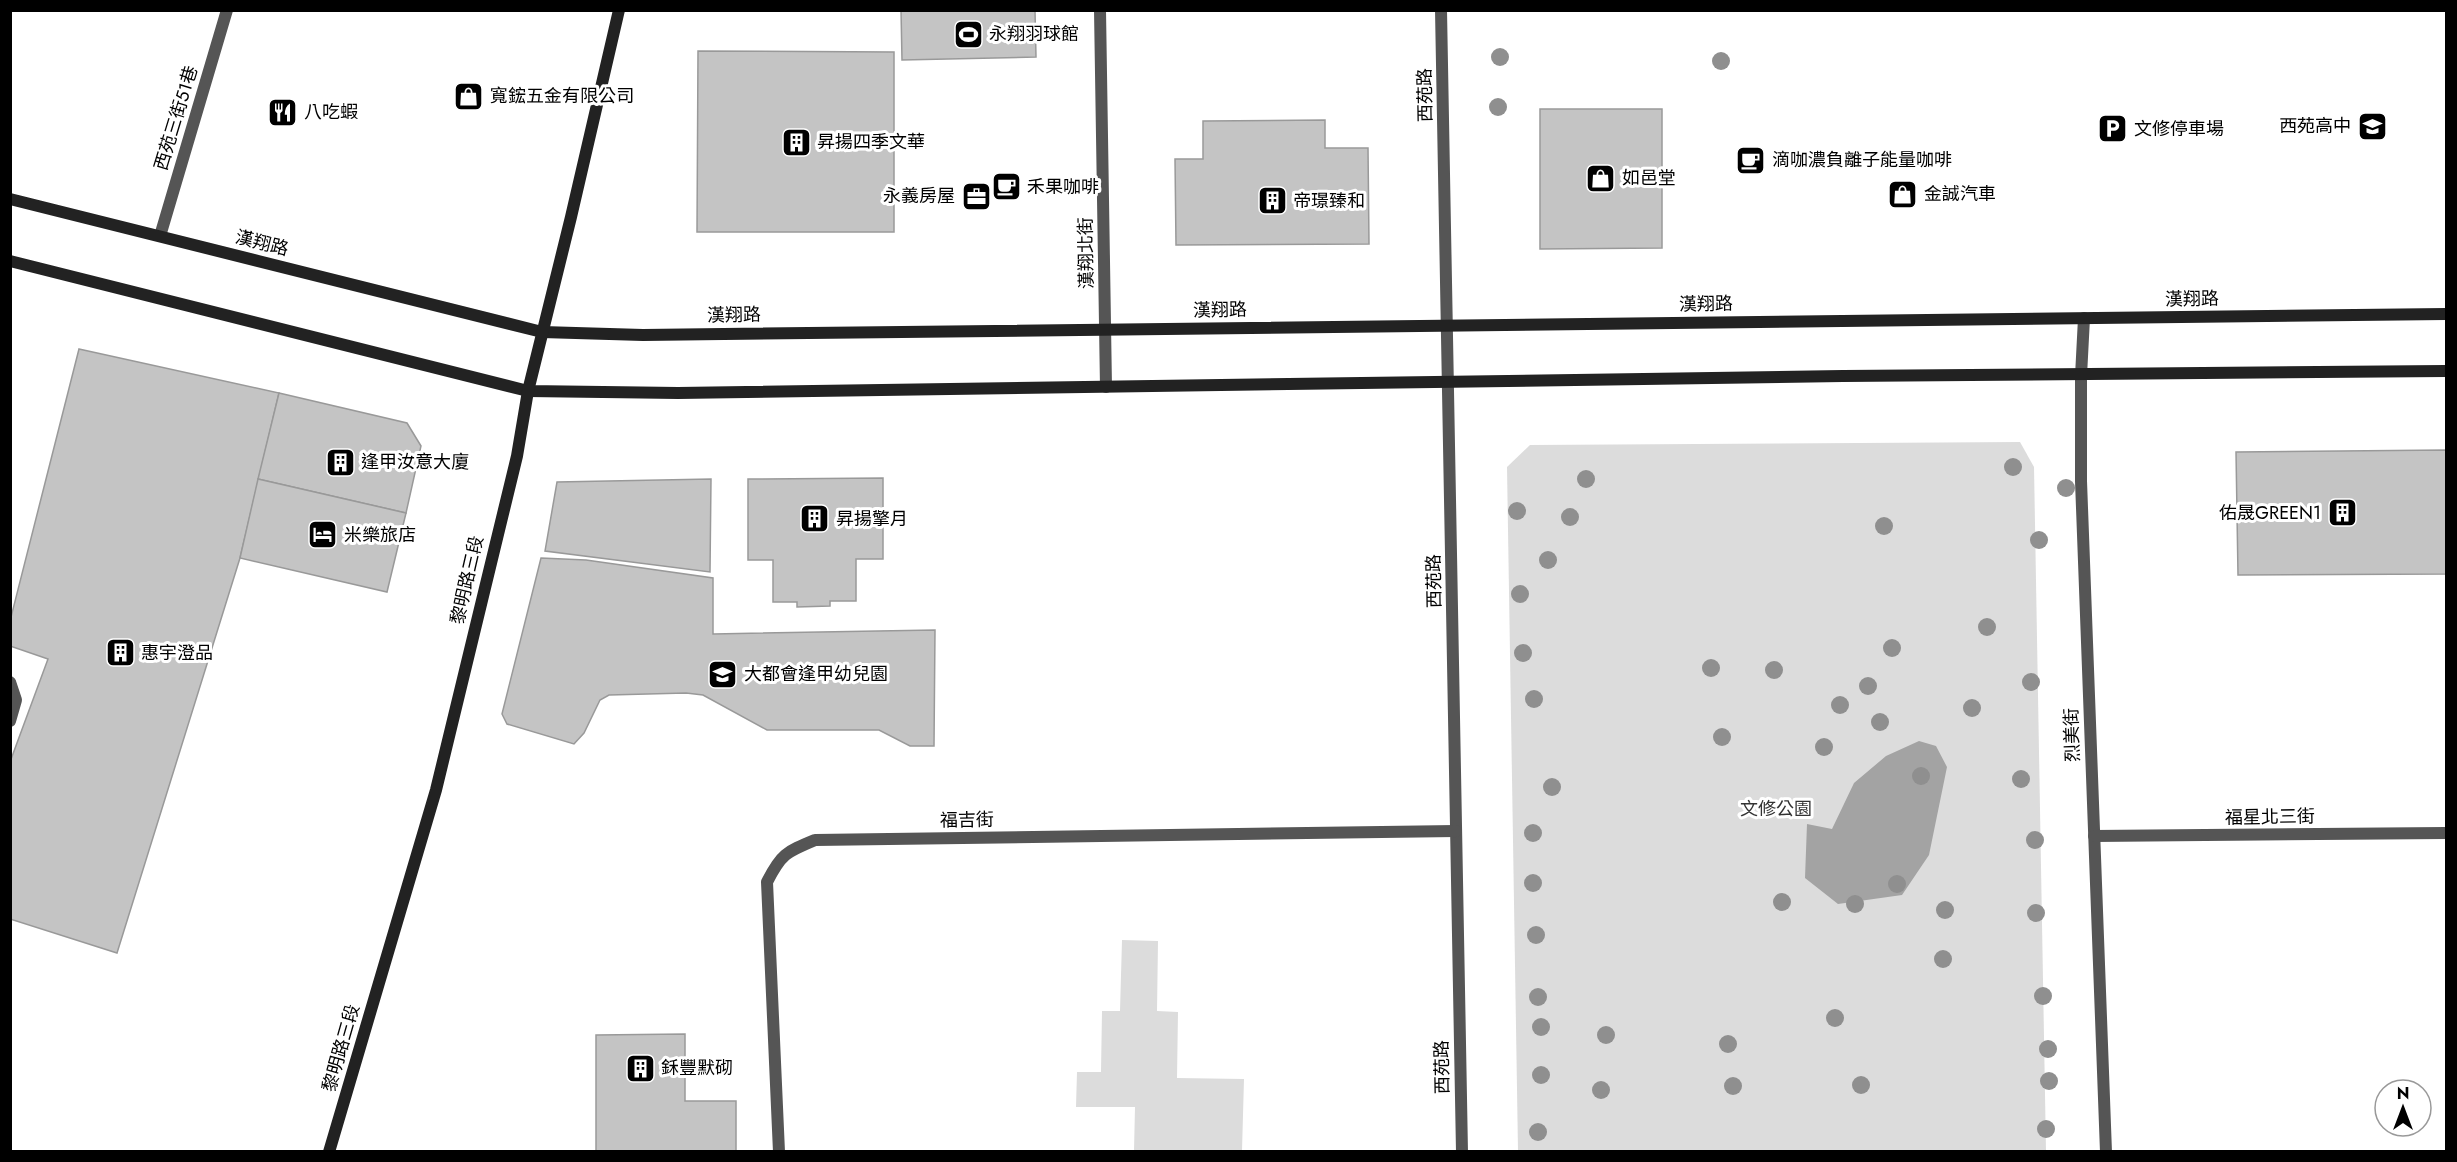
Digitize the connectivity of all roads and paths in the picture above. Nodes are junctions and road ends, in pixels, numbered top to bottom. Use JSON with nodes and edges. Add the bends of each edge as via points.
{"nodes":[{"id":1,"x":227,"y":10,"type":"edge"},
{"id":2,"x":619,"y":10,"type":"edge"},
{"id":3,"x":1100,"y":10,"type":"edge"},
{"id":4,"x":1442,"y":10,"type":"edge"},
{"id":5,"x":10,"y":199,"type":"edge"},
{"id":6,"x":160,"y":236,"type":"junction"},
{"id":7,"x":10,"y":261,"type":"edge"},
{"id":8,"x":2446,"y":314,"type":"edge"},
{"id":9,"x":2084,"y":318,"type":"junction"},
{"id":10,"x":1447,"y":324,"type":"junction"},
{"id":11,"x":1105,"y":329,"type":"junction"},
{"id":12,"x":542,"y":332,"type":"junction"},
{"id":13,"x":2446,"y":371,"type":"edge"},
{"id":14,"x":2081,"y":376,"type":"junction"},
{"id":15,"x":1448,"y":383,"type":"junction"},
{"id":16,"x":1106,"y":387,"type":"junction"},
{"id":17,"x":528,"y":390,"type":"junction"},
{"id":18,"x":10,"y":682,"type":"edge"},
{"id":19,"x":10,"y":721,"type":"edge"},
{"id":20,"x":1456,"y":831,"type":"junction"},
{"id":21,"x":2446,"y":833,"type":"edge"},
{"id":22,"x":2094,"y":837,"type":"junction"},
{"id":23,"x":329,"y":1152,"type":"edge"},
{"id":24,"x":779,"y":1152,"type":"edge"},
{"id":25,"x":1462,"y":1152,"type":"edge"},
{"id":26,"x":2106,"y":1152,"type":"edge"}],
"edges":[{"from":1,"to":6,"type":"street","name":"西苑三街51巷"},
{"from":2,"to":12,"type":"street","name":"黎明路三段"},
{"from":3,"to":11,"type":"street","name":"漢翔北街"},
{"from":4,"to":10,"type":"street","name":"西苑路"},
{"from":5,"to":6,"type":"street","name":"漢翔路"},
{"from":6,"to":12,"type":"street","name":"漢翔路"},
{"from":7,"to":17,"type":"street"},
{"from":8,"to":9,"type":"street","name":"漢翔路"},
{"from":9,"to":10,"type":"street","name":"漢翔路"},
{"from":9,"to":14,"type":"street","name":"烈美街"},
{"from":10,"to":11,"type":"street","name":"漢翔路"},
{"from":10,"to":15,"type":"street","name":"西苑路"},
{"from":11,"to":12,"type":"street","name":"漢翔路","via":[[643,335]]},
{"from":11,"to":16,"type":"street","name":"漢翔北街"},
{"from":12,"to":17,"type":"street","name":"黎明路三段"},
{"from":13,"to":14,"type":"street"},
{"from":14,"to":15,"type":"street"},
{"from":14,"to":22,"type":"street","name":"烈美街"},
{"from":15,"to":16,"type":"street"},
{"from":15,"to":20,"type":"street","name":"西苑路"},
{"from":16,"to":17,"type":"street","via":[[678,393]]},
{"from":17,"to":23,"type":"street","name":"黎明路三段","via":[[516,456],[436,790]]},
{"from":18,"to":19,"type":"street","via":[[16,700]]},
{"from":20,"to":24,"type":"street","name":"福吉街","via":[[815,840],[797,847],[778,860],[767,882]]},
{"from":20,"to":25,"type":"street","name":"西苑路"},
{"from":21,"to":22,"type":"street","name":"福星北三街"},
{"from":22,"to":26,"type":"street","name":"烈美街"}]}
